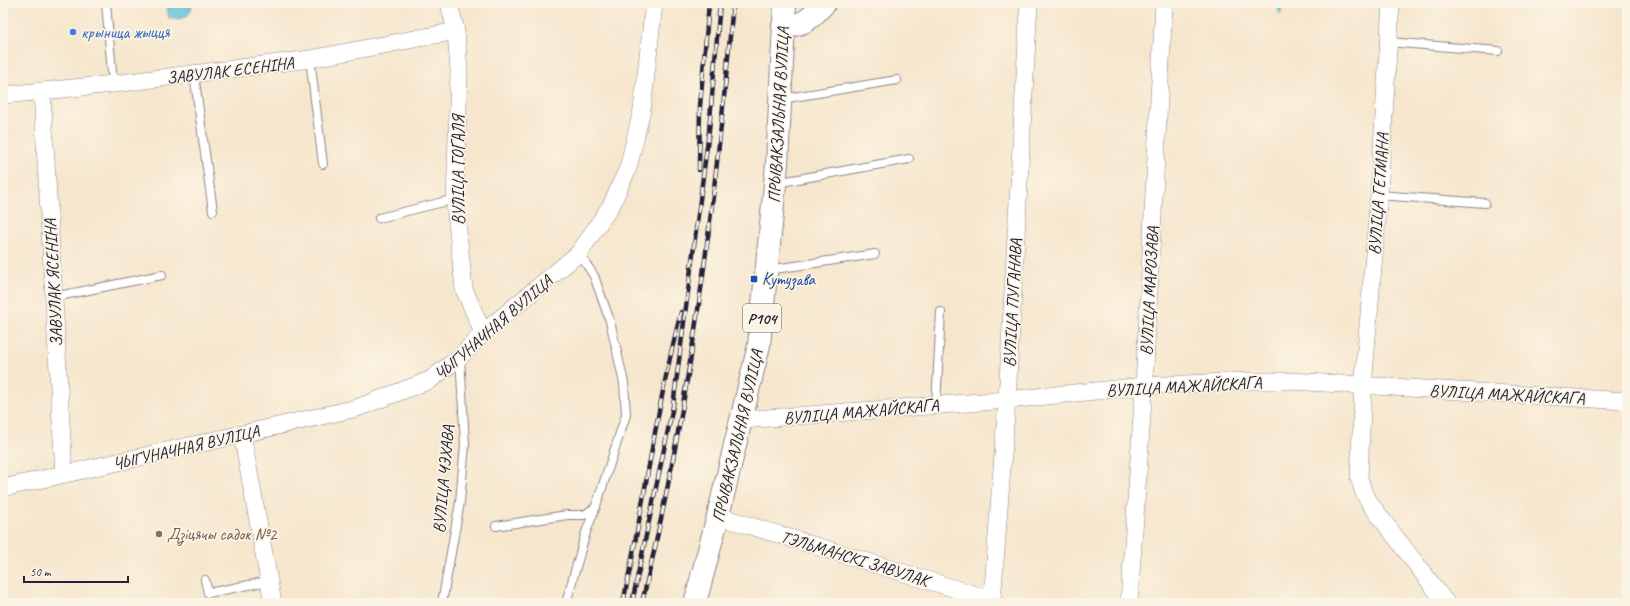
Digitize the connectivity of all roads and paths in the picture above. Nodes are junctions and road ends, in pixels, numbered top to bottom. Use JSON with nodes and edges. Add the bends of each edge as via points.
{"nodes":[{"id":1,"x":106,"y":3,"type":"edge"},
{"id":2,"x":449,"y":3,"type":"edge"},
{"id":3,"x":654,"y":3,"type":"edge"},
{"id":4,"x":784,"y":3,"type":"edge"},
{"id":5,"x":826,"y":3,"type":"edge"},
{"id":6,"x":1029,"y":3,"type":"edge"},
{"id":7,"x":1164,"y":3,"type":"edge"},
{"id":8,"x":1391,"y":3,"type":"edge"},
{"id":9,"x":783,"y":26,"type":"junction"},
{"id":10,"x":456,"y":31,"type":"junction"},
{"id":11,"x":1388,"y":42,"type":"junction"},
{"id":12,"x":1498,"y":51,"type":"dead end"},
{"id":13,"x":310,"y":60,"type":"junction"},
{"id":14,"x":194,"y":74,"type":"junction"},
{"id":15,"x":897,"y":80,"type":"dead end"},
{"id":16,"x":113,"y":84,"type":"junction"},
{"id":17,"x":42,"y":92,"type":"junction"},
{"id":18,"x":3,"y":95,"type":"edge"},
{"id":19,"x":780,"y":99,"type":"junction"},
{"id":20,"x":909,"y":159,"type":"dead end"},
{"id":21,"x":323,"y":164,"type":"dead end"},
{"id":22,"x":775,"y":183,"type":"junction"},
{"id":23,"x":1379,"y":194,"type":"junction"},
{"id":24,"x":455,"y":199,"type":"junction"},
{"id":25,"x":1485,"y":203,"type":"dead end"},
{"id":26,"x":213,"y":211,"type":"dead end"},
{"id":27,"x":378,"y":218,"type":"dead end"},
{"id":28,"x":579,"y":253,"type":"junction"},
{"id":29,"x":875,"y":254,"type":"dead end"},
{"id":30,"x":767,"y":270,"type":"junction"},
{"id":31,"x":162,"y":274,"type":"dead end"},
{"id":32,"x":54,"y":297,"type":"junction"},
{"id":33,"x":940,"y":312,"type":"dead end"},
{"id":34,"x":483,"y":333,"type":"junction"},
{"id":35,"x":460,"y":356,"type":"junction"},
{"id":36,"x":1144,"y":386,"type":"junction"},
{"id":37,"x":1363,"y":386,"type":"junction"},
{"id":38,"x":1007,"y":400,"type":"junction"},
{"id":39,"x":1627,"y":401,"type":"edge"},
{"id":40,"x":936,"y":405,"type":"junction"},
{"id":41,"x":742,"y":420,"type":"junction"},
{"id":42,"x":242,"y":434,"type":"junction"},
{"id":43,"x":64,"y":474,"type":"junction"},
{"id":44,"x":3,"y":488,"type":"edge"},
{"id":45,"x":596,"y":506,"type":"junction"},
{"id":46,"x":718,"y":516,"type":"junction"},
{"id":47,"x":496,"y":526,"type":"dead end"},
{"id":48,"x":205,"y":580,"type":"dead end"},
{"id":49,"x":269,"y":581,"type":"junction"},
{"id":50,"x":992,"y":602,"type":"edge"},
{"id":51,"x":273,"y":603,"type":"edge"},
{"id":52,"x":442,"y":603,"type":"edge"},
{"id":53,"x":566,"y":603,"type":"edge"},
{"id":54,"x":695,"y":603,"type":"edge"},
{"id":55,"x":1129,"y":603,"type":"edge"},
{"id":56,"x":1446,"y":603,"type":"edge"}],
"edges":[{"from":1,"to":16,"type":"lane"},
{"from":2,"to":10,"type":"street","name":"ВУЛІЦА ГОГАЛЯ"},
{"from":3,"to":28,"type":"street","name":"ЧЫГУНАЧНАЯ ВУЛІЦА","via":[[642,110],[628,168],[612,204]]},
{"from":4,"to":9,"type":"main road","name":"ПРЫВАКЗАЛЬНАЯ ВУЛІЦА","number":"Р104"},
{"from":5,"to":9,"type":"main road","via":[[806,22],[797,26]]},
{"from":6,"to":38,"type":"street","name":"ВУЛІЦА ПУГАНАВА"},
{"from":7,"to":36,"type":"street","name":"ВУЛІЦА МАРОЗАВА"},
{"from":8,"to":11,"type":"street","name":"ВУЛІЦА ГЕТМАНА"},
{"from":9,"to":19,"type":"main road","name":"ПРЫВАКЗАЛЬНАЯ ВУЛІЦА","number":"Р104"},
{"from":10,"to":13,"type":"street","name":"ЗАВУЛАК ЕСЕНІНА"},
{"from":10,"to":24,"type":"street","name":"ВУЛІЦА ГОГАЛЯ","via":[[459,71]]},
{"from":11,"to":12,"type":"lane"},
{"from":11,"to":23,"type":"street","name":"ВУЛІЦА ГЕТМАНА"},
{"from":13,"to":14,"type":"street","name":"ЗАВУЛАК ЕСЕНІНА"},
{"from":13,"to":21,"type":"lane"},
{"from":14,"to":16,"type":"street","name":"ЗАВУЛАК ЕСЕНІНА"},
{"from":14,"to":26,"type":"lane"},
{"from":15,"to":19,"type":"lane"},
{"from":16,"to":17,"type":"street","name":"ЗАВУЛАК ЕСЕНІНА"},
{"from":17,"to":18,"type":"street","name":"ЗАВУЛАК ЕСЕНІНА"},
{"from":17,"to":32,"type":"street","name":"ЗАВУЛАК ЯСЕНІНА"},
{"from":19,"to":22,"type":"main road","name":"ПРЫВАКЗАЛЬНАЯ ВУЛІЦА","number":"Р104"},
{"from":20,"to":22,"type":"lane"},
{"from":22,"to":30,"type":"main road","name":"ПРЫВАКЗАЛЬНАЯ ВУЛІЦА","number":"Р104"},
{"from":23,"to":25,"type":"lane"},
{"from":23,"to":37,"type":"street","name":"ВУЛІЦА ГЕТМАНА"},
{"from":24,"to":27,"type":"lane"},
{"from":24,"to":34,"type":"street","name":"ВУЛІЦА ГОГАЛЯ","via":[[464,289]]},
{"from":28,"to":34,"type":"street","name":"ЧЫГУНАЧНАЯ ВУЛІЦА"},
{"from":28,"to":45,"type":"lane","via":[[594,276],[610,320],[624,383],[626,415]]},
{"from":29,"to":30,"type":"lane"},
{"from":30,"to":41,"type":"main road","name":"ПРЫВАКЗАЛЬНАЯ ВУЛІЦА","number":"Р104","via":[[759,345]]},
{"from":31,"to":32,"type":"lane"},
{"from":32,"to":43,"type":"street","name":"ЗАВУЛАК ЯСЕНІНА"},
{"from":33,"to":40,"type":"lane"},
{"from":34,"to":35,"type":"street","name":"ЧЫГУНАЧНАЯ ВУЛІЦА"},
{"from":35,"to":42,"type":"street","name":"ЧЫГУНАЧНАЯ ВУЛІЦА","via":[[430,380],[357,408]]},
{"from":35,"to":52,"type":"lane","name":"ВУЛІЦА ЧЭХАВА","via":[[465,444],[460,502]]},
{"from":36,"to":37,"type":"street","name":"ВУЛІЦА МАЖАЙСКАГА","via":[[1246,381]]},
{"from":36,"to":38,"type":"street","name":"ВУЛІЦА МАЖАЙСКАГА"},
{"from":36,"to":55,"type":"street","name":"ВУЛІЦА МАРОЗАВА"},
{"from":37,"to":39,"type":"street","name":"ВУЛІЦА МАЖАЙСКАГА"},
{"from":37,"to":56,"type":"street","name":"ВУЛІЦА ГЕТМАНА","via":[[1359,477],[1363,491]]},
{"from":38,"to":40,"type":"street","name":"ВУЛІЦА МАЖАЙСКАГА"},
{"from":38,"to":50,"type":"street","name":"ВУЛІЦА ПУГАНАВА"},
{"from":40,"to":41,"type":"street","name":"ВУЛІЦА МАЖАЙСКАГА"},
{"from":41,"to":46,"type":"main road","name":"ПРЫВАКЗАЛЬНАЯ ВУЛІЦА","number":"Р104"},
{"from":42,"to":43,"type":"street","name":"ЧЫГУНАЧНАЯ ВУЛІЦА"},
{"from":42,"to":49,"type":"street"},
{"from":43,"to":44,"type":"street","name":"ЧЫГУНАЧНАЯ ВУЛІЦА"},
{"from":45,"to":47,"type":"lane","via":[[584,515],[567,515]]},
{"from":45,"to":53,"type":"lane"},
{"from":46,"to":50,"type":"street","name":"ТЭЛЬМАНСКІ ЗАВУЛАК"},
{"from":46,"to":54,"type":"main road","name":"ПРЫВАКЗАЛЬНАЯ ВУЛІЦА","number":"Р104"},
{"from":48,"to":49,"type":"lane","via":[[208,593]]},
{"from":49,"to":51,"type":"street"}]}
